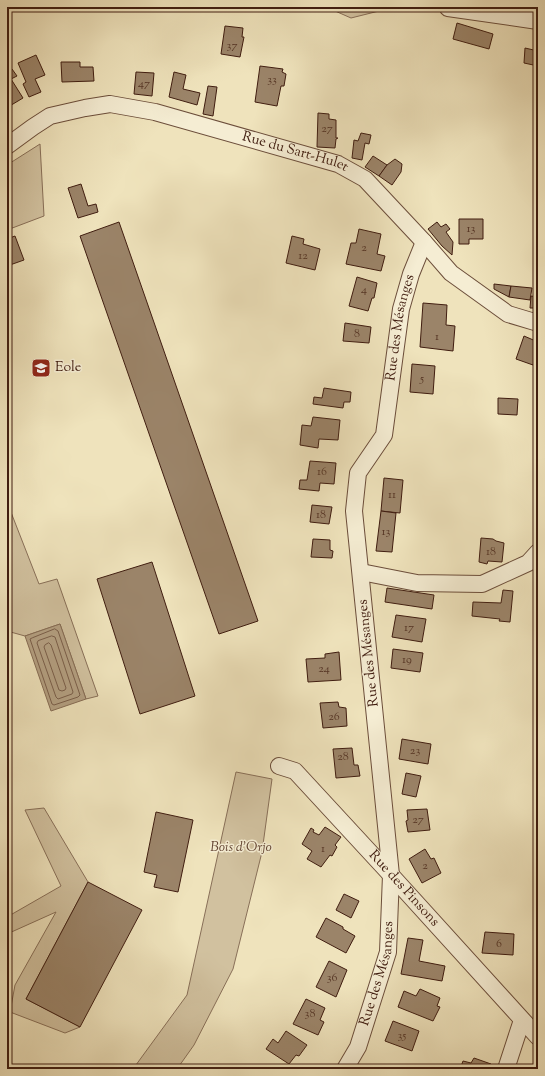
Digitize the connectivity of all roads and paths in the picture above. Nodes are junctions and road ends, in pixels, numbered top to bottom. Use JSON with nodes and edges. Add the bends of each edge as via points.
{"nodes":[{"id":1,"x":448,"y":8,"type":"edge"},
{"id":2,"x":538,"y":21,"type":"edge"},
{"id":3,"x":7,"y":146,"type":"edge"},
{"id":4,"x":424,"y":242,"type":"junction"},
{"id":5,"x":538,"y":323,"type":"edge"},
{"id":6,"x":538,"y":552,"type":"edge"},
{"id":7,"x":361,"y":572,"type":"junction"},
{"id":8,"x":279,"y":766,"type":"dead end"},
{"id":9,"x":391,"y":875,"type":"junction"},
{"id":10,"x":522,"y":1020,"type":"junction"},
{"id":11,"x":538,"y":1037,"type":"edge"},
{"id":12,"x":345,"y":1069,"type":"edge"},
{"id":13,"x":506,"y":1069,"type":"edge"}],
"edges":[{"from":1,"to":2,"type":"street"},
{"from":3,"to":4,"type":"street","name":"Rue du Sart-Hulet","via":[[50,116],[110,104],[155,112],[338,164],[365,179]]},
{"from":4,"to":5,"type":"street","name":"Rue du Sart-Hulet","via":[[450,273],[508,314]]},
{"from":4,"to":7,"type":"street","name":"Rue des Mésanges","via":[[402,309],[384,435],[358,473],[354,511]]},
{"from":6,"to":7,"type":"street","via":[[528,563],[482,584],[417,583]]},
{"from":7,"to":9,"type":"street","name":"Rue des Mésanges"},
{"from":8,"to":9,"type":"street","name":"Rue des Pinsons","via":[[295,771]]},
{"from":9,"to":10,"type":"street","name":"Rue des Pinsons"},
{"from":9,"to":12,"type":"street","name":"Rue des Mésanges","via":[[388,952],[358,1047]]},
{"from":10,"to":11,"type":"street","name":"Rue des Pinsons"},
{"from":10,"to":13,"type":"street"}]}
